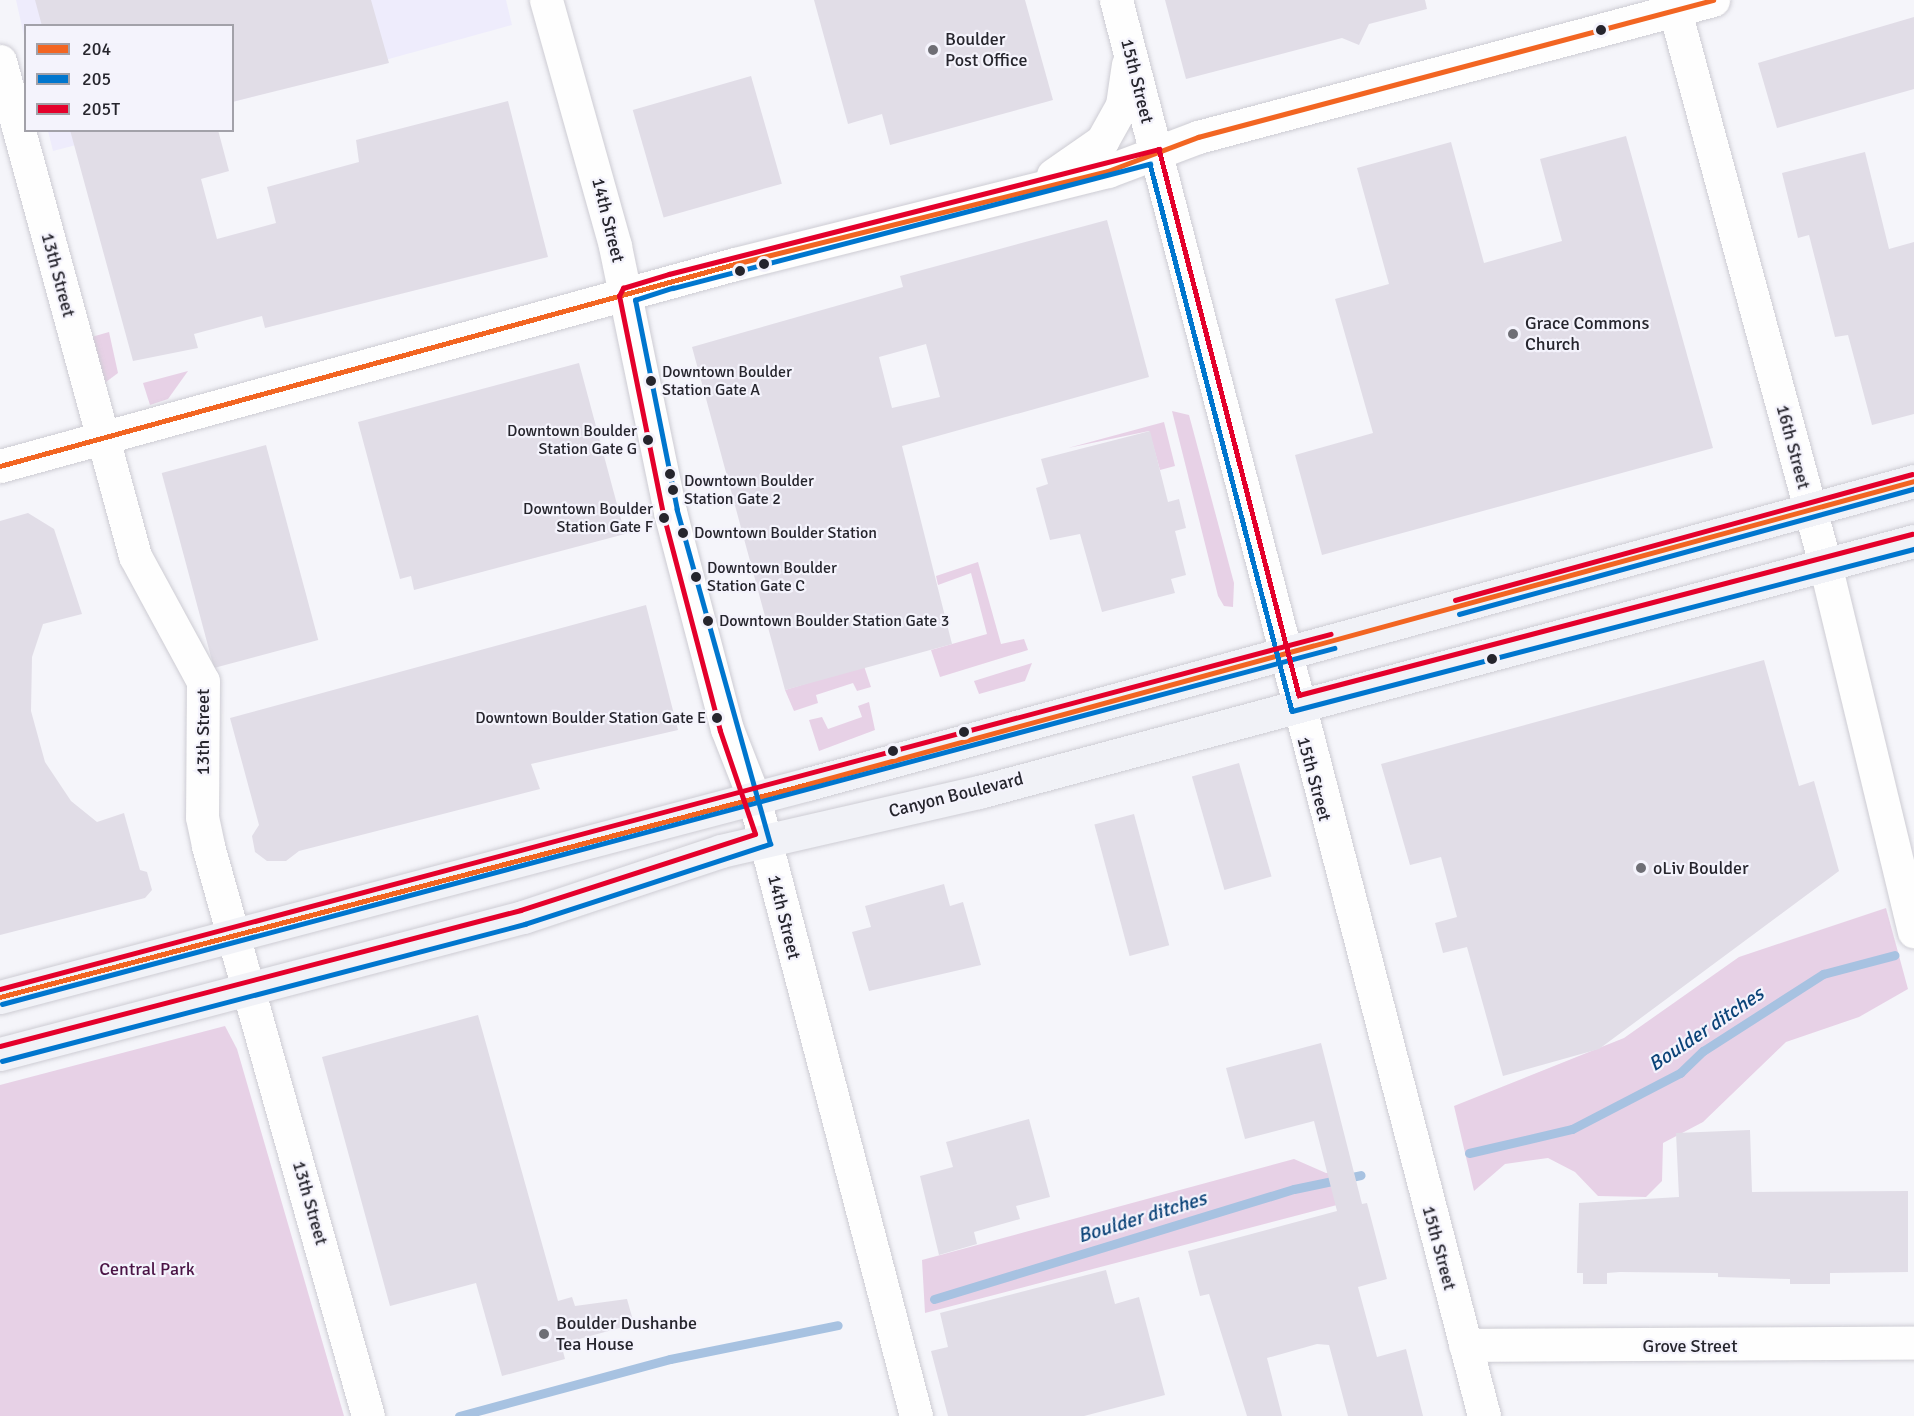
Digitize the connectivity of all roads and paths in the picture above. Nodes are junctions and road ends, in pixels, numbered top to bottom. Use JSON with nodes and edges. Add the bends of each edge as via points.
{"nodes":[{"id":1,"x":546,"y":0,"type":"edge"},
{"id":2,"x":1116,"y":0,"type":"edge"},
{"id":3,"x":1713,"y":0,"type":"edge"},
{"id":4,"x":1673,"y":5,"type":"edge"},
{"id":5,"x":1129,"y":48,"type":"junction"},
{"id":6,"x":0,"y":61,"type":"edge"},
{"id":7,"x":1155,"y":155,"type":"junction"},
{"id":8,"x":1034,"y":188,"type":"junction"},
{"id":9,"x":626,"y":295,"type":"junction"},
{"id":10,"x":100,"y":439,"type":"junction"},
{"id":11,"x":0,"y":466,"type":"edge"},
{"id":12,"x":1914,"y":481,"type":"edge"},
{"id":13,"x":1809,"y":508,"type":"junction"},
{"id":14,"x":1914,"y":541,"type":"edge"},
{"id":15,"x":1824,"y":564,"type":"junction"},
{"id":16,"x":1282,"y":654,"type":"junction"},
{"id":17,"x":1294,"y":704,"type":"junction"},
{"id":18,"x":754,"y":798,"type":"junction"},
{"id":19,"x":765,"y":839,"type":"junction"},
{"id":20,"x":1914,"y":931,"type":"edge"},
{"id":21,"x":234,"y":937,"type":"junction"},
{"id":22,"x":250,"y":990,"type":"junction"},
{"id":23,"x":0,"y":997,"type":"edge"},
{"id":24,"x":0,"y":1054,"type":"edge"},
{"id":25,"x":1914,"y":1343,"type":"edge"},
{"id":26,"x":1465,"y":1345,"type":"junction"},
{"id":27,"x":368,"y":1416,"type":"edge"},
{"id":28,"x":916,"y":1416,"type":"edge"},
{"id":29,"x":1484,"y":1416,"type":"edge"}],
"edges":[{"from":1,"to":9,"type":"street","name":"14th Street"},
{"from":2,"to":5,"type":"street","name":"15th Street"},
{"from":3,"to":4,"type":"street"},
{"from":4,"to":7,"type":"street","via":[[1198,137]]},
{"from":4,"to":13,"type":"street","name":"16th Street"},
{"from":5,"to":7,"type":"street","name":"15th Street"},
{"from":5,"to":8,"type":"street","via":[[1122,105],[1102,141]]},
{"from":6,"to":10,"type":"street","name":"13th Street"},
{"from":7,"to":8,"type":"street"},
{"from":7,"to":16,"type":"street","name":"15th Street"},
{"from":8,"to":9,"type":"street"},
{"from":9,"to":10,"type":"street"},
{"from":9,"to":18,"type":"street","name":"14th Street","via":[[670,512],[727,729]]},
{"from":10,"to":11,"type":"street"},
{"from":10,"to":21,"type":"street","name":"13th Street","via":[[145,584],[203,681],[202,817]]},
{"from":12,"to":13,"type":"main road"},
{"from":13,"to":15,"type":"street","name":"16th Street"},
{"from":13,"to":16,"type":"main road"},
{"from":14,"to":15,"type":"main road","name":"Canyon Boulevard"},
{"from":15,"to":17,"type":"main road","name":"Canyon Boulevard"},
{"from":15,"to":20,"type":"street","name":"16th Street"},
{"from":16,"to":17,"type":"street","name":"15th Street"},
{"from":16,"to":18,"type":"main road"},
{"from":17,"to":19,"type":"main road","name":"Canyon Boulevard","via":[[979,792]]},
{"from":17,"to":26,"type":"street","name":"15th Street"},
{"from":18,"to":19,"type":"street","name":"14th Street"},
{"from":18,"to":21,"type":"main road"},
{"from":19,"to":22,"type":"main road","name":"Canyon Boulevard","via":[[523,916]]},
{"from":19,"to":28,"type":"street","name":"14th Street"},
{"from":21,"to":22,"type":"street","name":"13th Street"},
{"from":21,"to":23,"type":"main road"},
{"from":22,"to":24,"type":"main road","name":"Canyon Boulevard"},
{"from":22,"to":27,"type":"street","name":"13th Street"},
{"from":25,"to":26,"type":"street","name":"Grove Street"},
{"from":26,"to":29,"type":"street","name":"15th Street"}]}
